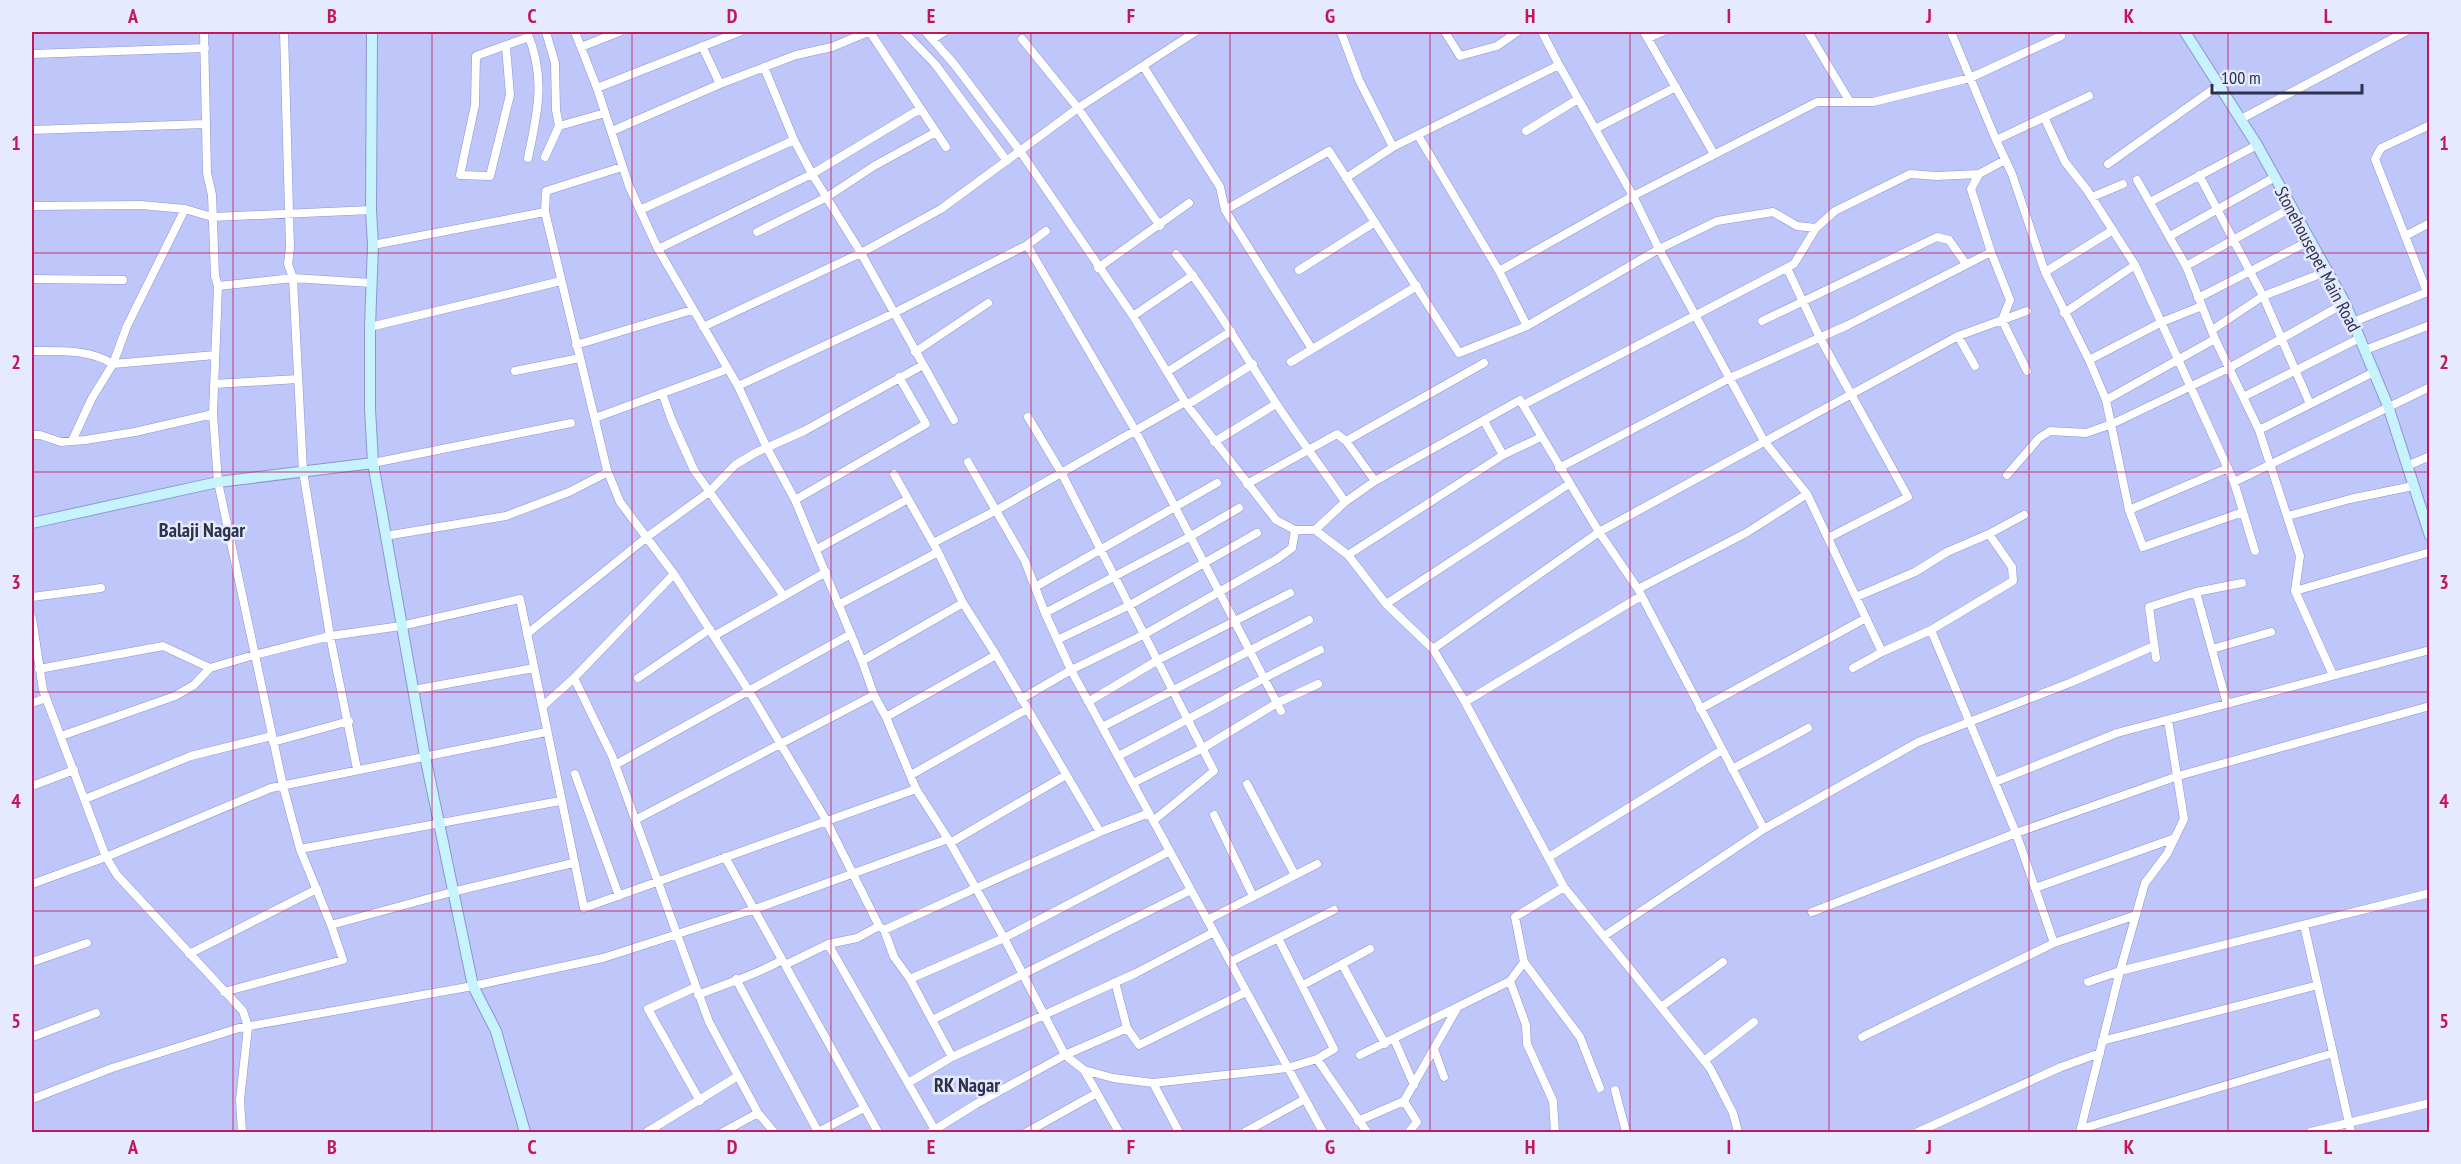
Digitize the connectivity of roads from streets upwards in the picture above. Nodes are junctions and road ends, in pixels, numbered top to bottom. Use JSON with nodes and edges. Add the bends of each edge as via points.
{"nodes":[{"id":1,"x":204,"y":32,"type":"edge"},
{"id":2,"x":284,"y":32,"type":"edge"},
{"id":3,"x":372,"y":32,"type":"edge"},
{"id":4,"x":546,"y":32,"type":"edge"},
{"id":5,"x":575,"y":32,"type":"edge"},
{"id":6,"x":618,"y":32,"type":"edge"},
{"id":7,"x":740,"y":32,"type":"edge"},
{"id":8,"x":869,"y":32,"type":"edge"},
{"id":9,"x":904,"y":32,"type":"edge"},
{"id":10,"x":926,"y":32,"type":"edge"},
{"id":11,"x":944,"y":32,"type":"edge"},
{"id":12,"x":1195,"y":32,"type":"edge"},
{"id":13,"x":1341,"y":32,"type":"edge"},
{"id":14,"x":1445,"y":32,"type":"edge"},
{"id":15,"x":1517,"y":32,"type":"edge"},
{"id":16,"x":1542,"y":32,"type":"edge"},
{"id":17,"x":1662,"y":32,"type":"edge"},
{"id":18,"x":1808,"y":32,"type":"edge"},
{"id":19,"x":1951,"y":32,"type":"edge"},
{"id":20,"x":2405,"y":32,"type":"edge"},
{"id":21,"x":2189,"y":33,"type":"edge"},
{"id":22,"x":528,"y":34,"type":"edge"},
{"id":23,"x":1185,"y":34,"type":"edge"},
{"id":24,"x":1646,"y":35,"type":"edge"},
{"id":25,"x":2061,"y":36,"type":"dead end"},
{"id":26,"x":933,"y":39,"type":"junction"},
{"id":27,"x":1022,"y":39,"type":"dead end"},
{"id":28,"x":702,"y":46,"type":"junction"},
{"id":29,"x":506,"y":47,"type":"junction"},
{"id":30,"x":581,"y":47,"type":"junction"},
{"id":31,"x":205,"y":48,"type":"junction"},
{"id":32,"x":32,"y":54,"type":"edge"},
{"id":33,"x":1559,"y":65,"type":"junction"},
{"id":34,"x":1143,"y":66,"type":"junction"},
{"id":35,"x":764,"y":67,"type":"junction"},
{"id":36,"x":1970,"y":78,"type":"junction"},
{"id":37,"x":720,"y":84,"type":"junction"},
{"id":38,"x":2219,"y":85,"type":"junction"},
{"id":39,"x":1676,"y":87,"type":"junction"},
{"id":40,"x":597,"y":88,"type":"junction"},
{"id":41,"x":2089,"y":96,"type":"dead end"},
{"id":42,"x":1578,"y":99,"type":"junction"},
{"id":43,"x":1850,"y":102,"type":"junction"},
{"id":44,"x":1078,"y":108,"type":"junction"},
{"id":45,"x":920,"y":109,"type":"junction"},
{"id":46,"x":605,"y":113,"type":"junction"},
{"id":47,"x":2044,"y":117,"type":"junction"},
{"id":48,"x":2241,"y":119,"type":"junction"},
{"id":49,"x":205,"y":124,"type":"junction"},
{"id":50,"x":559,"y":126,"type":"junction"},
{"id":51,"x":2430,"y":126,"type":"edge"},
{"id":52,"x":1595,"y":129,"type":"junction"},
{"id":53,"x":32,"y":130,"type":"edge"},
{"id":54,"x":612,"y":131,"type":"junction"},
{"id":55,"x":1526,"y":131,"type":"dead end"},
{"id":56,"x":936,"y":132,"type":"junction"},
{"id":57,"x":1419,"y":136,"type":"junction"},
{"id":58,"x":794,"y":140,"type":"junction"},
{"id":59,"x":1996,"y":140,"type":"junction"},
{"id":60,"x":2257,"y":145,"type":"junction"},
{"id":61,"x":946,"y":147,"type":"dead end"},
{"id":62,"x":1393,"y":147,"type":"junction"},
{"id":63,"x":1020,"y":151,"type":"junction"},
{"id":64,"x":1714,"y":154,"type":"junction"},
{"id":65,"x":544,"y":157,"type":"dead end"},
{"id":66,"x":528,"y":158,"type":"dead end"},
{"id":67,"x":2005,"y":160,"type":"junction"},
{"id":68,"x":1007,"y":161,"type":"junction"},
{"id":69,"x":2108,"y":164,"type":"dead end"},
{"id":70,"x":622,"y":167,"type":"junction"},
{"id":71,"x":812,"y":174,"type":"junction"},
{"id":72,"x":1979,"y":174,"type":"junction"},
{"id":73,"x":2199,"y":175,"type":"junction"},
{"id":74,"x":2275,"y":177,"type":"junction"},
{"id":75,"x":1346,"y":178,"type":"junction"},
{"id":76,"x":2137,"y":180,"type":"dead end"},
{"id":77,"x":2123,"y":184,"type":"dead end"},
{"id":78,"x":1633,"y":196,"type":"junction"},
{"id":79,"x":827,"y":197,"type":"junction"},
{"id":80,"x":2092,"y":197,"type":"junction"},
{"id":81,"x":2150,"y":202,"type":"junction"},
{"id":82,"x":1189,"y":203,"type":"dead end"},
{"id":83,"x":32,"y":206,"type":"edge"},
{"id":84,"x":2219,"y":208,"type":"junction"},
{"id":85,"x":2292,"y":208,"type":"junction"},
{"id":86,"x":185,"y":209,"type":"junction"},
{"id":87,"x":371,"y":210,"type":"junction"},
{"id":88,"x":640,"y":210,"type":"junction"},
{"id":89,"x":1225,"y":210,"type":"junction"},
{"id":90,"x":545,"y":212,"type":"junction"},
{"id":91,"x":288,"y":214,"type":"junction"},
{"id":92,"x":212,"y":217,"type":"junction"},
{"id":93,"x":1375,"y":222,"type":"junction"},
{"id":94,"x":2430,"y":224,"type":"edge"},
{"id":95,"x":1160,"y":226,"type":"junction"},
{"id":96,"x":1816,"y":228,"type":"junction"},
{"id":97,"x":2113,"y":230,"type":"junction"},
{"id":98,"x":1046,"y":231,"type":"dead end"},
{"id":99,"x":757,"y":232,"type":"dead end"},
{"id":100,"x":2170,"y":236,"type":"junction"},
{"id":101,"x":2405,"y":236,"type":"junction"},
{"id":102,"x":2234,"y":238,"type":"junction"},
{"id":103,"x":2311,"y":240,"type":"junction"},
{"id":104,"x":373,"y":245,"type":"junction"},
{"id":105,"x":1027,"y":245,"type":"junction"},
{"id":106,"x":658,"y":249,"type":"junction"},
{"id":107,"x":1659,"y":249,"type":"junction"},
{"id":108,"x":1991,"y":252,"type":"junction"},
{"id":109,"x":861,"y":253,"type":"junction"},
{"id":110,"x":1176,"y":254,"type":"dead end"},
{"id":111,"x":1966,"y":264,"type":"junction"},
{"id":112,"x":2135,"y":265,"type":"junction"},
{"id":113,"x":2186,"y":266,"type":"junction"},
{"id":114,"x":1098,"y":268,"type":"junction"},
{"id":115,"x":1787,"y":268,"type":"junction"},
{"id":116,"x":1299,"y":270,"type":"dead end"},
{"id":117,"x":1499,"y":271,"type":"junction"},
{"id":118,"x":2251,"y":271,"type":"junction"},
{"id":119,"x":2328,"y":271,"type":"junction"},
{"id":120,"x":2045,"y":272,"type":"junction"},
{"id":121,"x":1193,"y":275,"type":"junction"},
{"id":122,"x":293,"y":278,"type":"junction"},
{"id":123,"x":32,"y":279,"type":"edge"},
{"id":124,"x":123,"y":280,"type":"dead end"},
{"id":125,"x":561,"y":281,"type":"junction"},
{"id":126,"x":371,"y":283,"type":"junction"},
{"id":127,"x":218,"y":286,"type":"junction"},
{"id":128,"x":1417,"y":286,"type":"junction"},
{"id":129,"x":2428,"y":292,"type":"edge"},
{"id":130,"x":2263,"y":296,"type":"junction"},
{"id":131,"x":2198,"y":298,"type":"junction"},
{"id":132,"x":1803,"y":302,"type":"junction"},
{"id":133,"x":988,"y":303,"type":"dead end"},
{"id":134,"x":2345,"y":303,"type":"junction"},
{"id":135,"x":2202,"y":306,"type":"junction"},
{"id":136,"x":692,"y":310,"type":"junction"},
{"id":137,"x":2027,"y":311,"type":"dead end"},
{"id":138,"x":894,"y":313,"type":"junction"},
{"id":139,"x":2064,"y":313,"type":"junction"},
{"id":140,"x":1695,"y":315,"type":"junction"},
{"id":141,"x":1133,"y":316,"type":"junction"},
{"id":142,"x":2002,"y":320,"type":"junction"},
{"id":143,"x":1762,"y":321,"type":"dead end"},
{"id":144,"x":2162,"y":322,"type":"junction"},
{"id":145,"x":2353,"y":322,"type":"junction"},
{"id":146,"x":2430,"y":325,"type":"edge"},
{"id":147,"x":1527,"y":326,"type":"junction"},
{"id":148,"x":370,"y":327,"type":"junction"},
{"id":149,"x":703,"y":327,"type":"junction"},
{"id":150,"x":2212,"y":330,"type":"junction"},
{"id":151,"x":1231,"y":331,"type":"junction"},
{"id":152,"x":1958,"y":336,"type":"junction"},
{"id":153,"x":2282,"y":337,"type":"junction"},
{"id":154,"x":1820,"y":338,"type":"junction"},
{"id":155,"x":2360,"y":338,"type":"junction"},
{"id":156,"x":2215,"y":339,"type":"junction"},
{"id":157,"x":576,"y":345,"type":"junction"},
{"id":158,"x":1312,"y":349,"type":"junction"},
{"id":159,"x":2365,"y":350,"type":"junction"},
{"id":160,"x":32,"y":351,"type":"edge"},
{"id":161,"x":915,"y":352,"type":"junction"},
{"id":162,"x":215,"y":355,"type":"junction"},
{"id":163,"x":579,"y":358,"type":"junction"},
{"id":164,"x":2179,"y":359,"type":"junction"},
{"id":165,"x":2089,"y":360,"type":"junction"},
{"id":166,"x":1291,"y":362,"type":"dead end"},
{"id":167,"x":1252,"y":363,"type":"junction"},
{"id":168,"x":1484,"y":363,"type":"dead end"},
{"id":169,"x":113,"y":364,"type":"junction"},
{"id":170,"x":923,"y":364,"type":"junction"},
{"id":171,"x":1975,"y":366,"type":"dead end"},
{"id":172,"x":2229,"y":368,"type":"junction"},
{"id":173,"x":728,"y":369,"type":"junction"},
{"id":174,"x":515,"y":370,"type":"dead end"},
{"id":175,"x":2027,"y":371,"type":"dead end"},
{"id":176,"x":2294,"y":371,"type":"junction"},
{"id":177,"x":1167,"y":372,"type":"junction"},
{"id":178,"x":2374,"y":372,"type":"junction"},
{"id":179,"x":899,"y":377,"type":"junction"},
{"id":180,"x":1730,"y":378,"type":"junction"},
{"id":181,"x":298,"y":379,"type":"junction"},
{"id":182,"x":214,"y":384,"type":"junction"},
{"id":183,"x":738,"y":386,"type":"junction"},
{"id":184,"x":2191,"y":387,"type":"junction"},
{"id":185,"x":2430,"y":387,"type":"edge"},
{"id":186,"x":662,"y":393,"type":"junction"},
{"id":187,"x":1851,"y":394,"type":"junction"},
{"id":188,"x":2243,"y":397,"type":"junction"},
{"id":189,"x":2106,"y":400,"type":"junction"},
{"id":190,"x":1186,"y":404,"type":"junction"},
{"id":191,"x":1276,"y":404,"type":"junction"},
{"id":192,"x":2310,"y":404,"type":"junction"},
{"id":193,"x":1523,"y":405,"type":"junction"},
{"id":194,"x":2388,"y":406,"type":"junction"},
{"id":195,"x":213,"y":414,"type":"junction"},
{"id":196,"x":1028,"y":417,"type":"dead end"},
{"id":197,"x":595,"y":418,"type":"junction"},
{"id":198,"x":954,"y":420,"type":"dead end"},
{"id":199,"x":1484,"y":421,"type":"junction"},
{"id":200,"x":571,"y":423,"type":"dead end"},
{"id":201,"x":2112,"y":424,"type":"junction"},
{"id":202,"x":1134,"y":430,"type":"junction"},
{"id":203,"x":2259,"y":430,"type":"junction"},
{"id":204,"x":32,"y":435,"type":"edge"},
{"id":205,"x":1541,"y":437,"type":"junction"},
{"id":206,"x":72,"y":441,"type":"junction"},
{"id":207,"x":1346,"y":441,"type":"junction"},
{"id":208,"x":1764,"y":441,"type":"junction"},
{"id":209,"x":1214,"y":442,"type":"junction"},
{"id":210,"x":767,"y":448,"type":"junction"},
{"id":211,"x":1310,"y":450,"type":"junction"},
{"id":212,"x":1503,"y":454,"type":"junction"},
{"id":213,"x":2430,"y":456,"type":"edge"},
{"id":214,"x":968,"y":462,"type":"dead end"},
{"id":215,"x":373,"y":463,"type":"junction"},
{"id":216,"x":2271,"y":464,"type":"junction"},
{"id":217,"x":2406,"y":466,"type":"junction"},
{"id":218,"x":1559,"y":468,"type":"junction"},
{"id":219,"x":2228,"y":468,"type":"junction"},
{"id":220,"x":303,"y":471,"type":"junction"},
{"id":221,"x":608,"y":472,"type":"junction"},
{"id":222,"x":1061,"y":472,"type":"junction"},
{"id":223,"x":894,"y":474,"type":"dead end"},
{"id":224,"x":2007,"y":475,"type":"dead end"},
{"id":225,"x":1375,"y":481,"type":"junction"},
{"id":226,"x":218,"y":482,"type":"junction"},
{"id":227,"x":2234,"y":482,"type":"junction"},
{"id":228,"x":1217,"y":483,"type":"dead end"},
{"id":229,"x":1247,"y":484,"type":"junction"},
{"id":230,"x":1569,"y":484,"type":"junction"},
{"id":231,"x":2413,"y":486,"type":"junction"},
{"id":232,"x":709,"y":492,"type":"junction"},
{"id":233,"x":1807,"y":494,"type":"junction"},
{"id":234,"x":908,"y":499,"type":"junction"},
{"id":235,"x":795,"y":500,"type":"junction"},
{"id":236,"x":1345,"y":502,"type":"junction"},
{"id":237,"x":1176,"y":507,"type":"junction"},
{"id":238,"x":1239,"y":508,"type":"dead end"},
{"id":239,"x":2129,"y":510,"type":"junction"},
{"id":240,"x":995,"y":511,"type":"junction"},
{"id":241,"x":2243,"y":512,"type":"junction"},
{"id":242,"x":2024,"y":515,"type":"dead end"},
{"id":243,"x":2288,"y":516,"type":"junction"},
{"id":244,"x":32,"y":523,"type":"edge"},
{"id":245,"x":1295,"y":530,"type":"junction"},
{"id":246,"x":1315,"y":530,"type":"junction"},
{"id":247,"x":1599,"y":532,"type":"junction"},
{"id":248,"x":1257,"y":533,"type":"dead end"},
{"id":249,"x":1989,"y":534,"type":"junction"},
{"id":250,"x":385,"y":536,"type":"junction"},
{"id":251,"x":1191,"y":536,"type":"junction"},
{"id":252,"x":2430,"y":536,"type":"edge"},
{"id":253,"x":647,"y":537,"type":"junction"},
{"id":254,"x":1828,"y":538,"type":"junction"},
{"id":255,"x":933,"y":543,"type":"junction"},
{"id":256,"x":817,"y":549,"type":"junction"},
{"id":257,"x":1102,"y":550,"type":"junction"},
{"id":258,"x":2255,"y":551,"type":"dead end"},
{"id":259,"x":938,"y":552,"type":"junction"},
{"id":260,"x":2430,"y":552,"type":"edge"},
{"id":261,"x":1348,"y":555,"type":"junction"},
{"id":262,"x":1204,"y":563,"type":"junction"},
{"id":263,"x":826,"y":572,"type":"junction"},
{"id":264,"x":674,"y":574,"type":"junction"},
{"id":265,"x":1116,"y":577,"type":"junction"},
{"id":266,"x":2242,"y":583,"type":"dead end"},
{"id":267,"x":1035,"y":587,"type":"junction"},
{"id":268,"x":101,"y":588,"type":"dead end"},
{"id":269,"x":2295,"y":591,"type":"junction"},
{"id":270,"x":1220,"y":592,"type":"junction"},
{"id":271,"x":1640,"y":592,"type":"junction"},
{"id":272,"x":2196,"y":592,"type":"junction"},
{"id":273,"x":1290,"y":593,"type":"dead end"},
{"id":274,"x":783,"y":595,"type":"junction"},
{"id":275,"x":32,"y":597,"type":"edge"},
{"id":276,"x":1856,"y":597,"type":"junction"},
{"id":277,"x":963,"y":603,"type":"junction"},
{"id":278,"x":1130,"y":604,"type":"junction"},
{"id":279,"x":1386,"y":604,"type":"junction"},
{"id":280,"x":838,"y":605,"type":"junction"},
{"id":281,"x":1045,"y":614,"type":"junction"},
{"id":282,"x":1866,"y":618,"type":"junction"},
{"id":283,"x":32,"y":620,"type":"edge"},
{"id":284,"x":1235,"y":621,"type":"junction"},
{"id":285,"x":1309,"y":621,"type":"dead end"},
{"id":286,"x":401,"y":626,"type":"junction"},
{"id":287,"x":1931,"y":630,"type":"junction"},
{"id":288,"x":2271,"y":632,"type":"dead end"},
{"id":289,"x":712,"y":633,"type":"junction"},
{"id":290,"x":527,"y":634,"type":"junction"},
{"id":291,"x":851,"y":634,"type":"junction"},
{"id":292,"x":1145,"y":634,"type":"junction"},
{"id":293,"x":330,"y":636,"type":"junction"},
{"id":294,"x":1058,"y":640,"type":"junction"},
{"id":295,"x":2154,"y":646,"type":"junction"},
{"id":296,"x":1433,"y":649,"type":"junction"},
{"id":297,"x":1320,"y":650,"type":"dead end"},
{"id":298,"x":2212,"y":650,"type":"junction"},
{"id":299,"x":2430,"y":650,"type":"edge"},
{"id":300,"x":1250,"y":651,"type":"junction"},
{"id":301,"x":1882,"y":652,"type":"junction"},
{"id":302,"x":254,"y":655,"type":"junction"},
{"id":303,"x":996,"y":655,"type":"junction"},
{"id":304,"x":2156,"y":658,"type":"dead end"},
{"id":305,"x":1158,"y":660,"type":"junction"},
{"id":306,"x":862,"y":661,"type":"junction"},
{"id":307,"x":210,"y":668,"type":"junction"},
{"id":308,"x":534,"y":668,"type":"junction"},
{"id":309,"x":1853,"y":668,"type":"dead end"},
{"id":310,"x":39,"y":669,"type":"junction"},
{"id":311,"x":1071,"y":670,"type":"junction"},
{"id":312,"x":2333,"y":675,"type":"junction"},
{"id":313,"x":574,"y":678,"type":"junction"},
{"id":314,"x":638,"y":678,"type":"dead end"},
{"id":315,"x":1264,"y":678,"type":"junction"},
{"id":316,"x":1318,"y":684,"type":"dead end"},
{"id":317,"x":413,"y":690,"type":"junction"},
{"id":318,"x":749,"y":691,"type":"junction"},
{"id":319,"x":1174,"y":692,"type":"junction"},
{"id":320,"x":874,"y":695,"type":"junction"},
{"id":321,"x":46,"y":698,"type":"junction"},
{"id":322,"x":1021,"y":699,"type":"junction"},
{"id":323,"x":1089,"y":702,"type":"junction"},
{"id":324,"x":1465,"y":702,"type":"junction"},
{"id":325,"x":32,"y":703,"type":"edge"},
{"id":326,"x":1277,"y":703,"type":"junction"},
{"id":327,"x":2227,"y":704,"type":"junction"},
{"id":328,"x":543,"y":706,"type":"junction"},
{"id":329,"x":2430,"y":706,"type":"edge"},
{"id":330,"x":1027,"y":709,"type":"junction"},
{"id":331,"x":1700,"y":709,"type":"junction"},
{"id":332,"x":1281,"y":711,"type":"dead end"},
{"id":333,"x":886,"y":717,"type":"junction"},
{"id":334,"x":1188,"y":720,"type":"junction"},
{"id":335,"x":2168,"y":720,"type":"junction"},
{"id":336,"x":349,"y":722,"type":"junction"},
{"id":337,"x":1970,"y":722,"type":"junction"},
{"id":338,"x":1102,"y":727,"type":"junction"},
{"id":339,"x":1808,"y":728,"type":"dead end"},
{"id":340,"x":546,"y":732,"type":"junction"},
{"id":341,"x":61,"y":736,"type":"junction"},
{"id":342,"x":273,"y":739,"type":"junction"},
{"id":343,"x":780,"y":743,"type":"junction"},
{"id":344,"x":1203,"y":748,"type":"junction"},
{"id":345,"x":1722,"y":750,"type":"junction"},
{"id":346,"x":425,"y":756,"type":"junction"},
{"id":347,"x":1118,"y":756,"type":"junction"},
{"id":348,"x":615,"y":765,"type":"junction"},
{"id":349,"x":357,"y":769,"type":"junction"},
{"id":350,"x":1732,"y":769,"type":"junction"},
{"id":351,"x":74,"y":770,"type":"junction"},
{"id":352,"x":575,"y":774,"type":"dead end"},
{"id":353,"x":911,"y":775,"type":"junction"},
{"id":354,"x":1066,"y":775,"type":"junction"},
{"id":355,"x":2178,"y":776,"type":"junction"},
{"id":356,"x":1995,"y":782,"type":"junction"},
{"id":357,"x":1133,"y":783,"type":"junction"},
{"id":358,"x":1247,"y":784,"type":"dead end"},
{"id":359,"x":32,"y":786,"type":"edge"},
{"id":360,"x":283,"y":786,"type":"junction"},
{"id":361,"x":916,"y":789,"type":"junction"},
{"id":362,"x":85,"y":799,"type":"junction"},
{"id":363,"x":560,"y":801,"type":"junction"},
{"id":364,"x":1149,"y":813,"type":"junction"},
{"id":365,"x":1214,"y":815,"type":"dead end"},
{"id":366,"x":635,"y":820,"type":"junction"},
{"id":367,"x":826,"y":820,"type":"junction"},
{"id":368,"x":1153,"y":821,"type":"junction"},
{"id":369,"x":440,"y":822,"type":"junction"},
{"id":370,"x":1764,"y":829,"type":"junction"},
{"id":371,"x":1100,"y":832,"type":"junction"},
{"id":372,"x":2016,"y":833,"type":"junction"},
{"id":373,"x":2175,"y":838,"type":"junction"},
{"id":374,"x":949,"y":841,"type":"junction"},
{"id":375,"x":300,"y":849,"type":"junction"},
{"id":376,"x":1170,"y":851,"type":"junction"},
{"id":377,"x":106,"y":857,"type":"junction"},
{"id":378,"x":725,"y":857,"type":"junction"},
{"id":379,"x":1549,"y":857,"type":"junction"},
{"id":380,"x":573,"y":863,"type":"junction"},
{"id":381,"x":1317,"y":864,"type":"dead end"},
{"id":382,"x":853,"y":873,"type":"junction"},
{"id":383,"x":1295,"y":875,"type":"junction"},
{"id":384,"x":658,"y":881,"type":"junction"},
{"id":385,"x":32,"y":884,"type":"edge"},
{"id":386,"x":1564,"y":887,"type":"junction"},
{"id":387,"x":2035,"y":888,"type":"junction"},
{"id":388,"x":317,"y":889,"type":"junction"},
{"id":389,"x":976,"y":890,"type":"junction"},
{"id":390,"x":1191,"y":890,"type":"junction"},
{"id":391,"x":452,"y":892,"type":"junction"},
{"id":392,"x":2430,"y":894,"type":"edge"},
{"id":393,"x":619,"y":896,"type":"junction"},
{"id":394,"x":1254,"y":896,"type":"junction"},
{"id":395,"x":755,"y":909,"type":"junction"},
{"id":396,"x":1334,"y":910,"type":"dead end"},
{"id":397,"x":1812,"y":912,"type":"dead end"},
{"id":398,"x":2136,"y":915,"type":"junction"},
{"id":399,"x":1207,"y":920,"type":"junction"},
{"id":400,"x":331,"y":925,"type":"junction"},
{"id":401,"x":2304,"y":925,"type":"junction"},
{"id":402,"x":881,"y":928,"type":"junction"},
{"id":403,"x":1214,"y":932,"type":"junction"},
{"id":404,"x":678,"y":934,"type":"junction"},
{"id":405,"x":1604,"y":936,"type":"junction"},
{"id":406,"x":1004,"y":938,"type":"junction"},
{"id":407,"x":1278,"y":938,"type":"junction"},
{"id":408,"x":2054,"y":943,"type":"junction"},
{"id":409,"x":87,"y":944,"type":"dead end"},
{"id":410,"x":828,"y":944,"type":"junction"},
{"id":411,"x":1370,"y":948,"type":"dead end"},
{"id":412,"x":189,"y":954,"type":"junction"},
{"id":413,"x":32,"y":962,"type":"edge"},
{"id":414,"x":784,"y":962,"type":"junction"},
{"id":415,"x":1230,"y":962,"type":"junction"},
{"id":416,"x":1524,"y":962,"type":"junction"},
{"id":417,"x":1724,"y":962,"type":"dead end"},
{"id":418,"x":1342,"y":964,"type":"junction"},
{"id":419,"x":2120,"y":970,"type":"junction"},
{"id":420,"x":1023,"y":972,"type":"junction"},
{"id":421,"x":736,"y":979,"type":"junction"},
{"id":422,"x":910,"y":979,"type":"junction"},
{"id":423,"x":1510,"y":981,"type":"junction"},
{"id":424,"x":2088,"y":981,"type":"dead end"},
{"id":425,"x":1115,"y":982,"type":"junction"},
{"id":426,"x":1303,"y":985,"type":"junction"},
{"id":427,"x":2318,"y":985,"type":"junction"},
{"id":428,"x":473,"y":986,"type":"junction"},
{"id":429,"x":697,"y":991,"type":"junction"},
{"id":430,"x":224,"y":992,"type":"junction"},
{"id":431,"x":1246,"y":992,"type":"junction"},
{"id":432,"x":1661,"y":1007,"type":"junction"},
{"id":433,"x":1457,"y":1008,"type":"junction"},
{"id":434,"x":96,"y":1013,"type":"dead end"},
{"id":435,"x":1044,"y":1014,"type":"junction"},
{"id":436,"x":932,"y":1020,"type":"junction"},
{"id":437,"x":1754,"y":1022,"type":"dead end"},
{"id":438,"x":248,"y":1027,"type":"junction"},
{"id":439,"x":1127,"y":1028,"type":"junction"},
{"id":440,"x":1862,"y":1036,"type":"dead end"},
{"id":441,"x":32,"y":1037,"type":"edge"},
{"id":442,"x":1394,"y":1039,"type":"junction"},
{"id":443,"x":2102,"y":1041,"type":"junction"},
{"id":444,"x":1385,"y":1044,"type":"junction"},
{"id":445,"x":1434,"y":1049,"type":"junction"},
{"id":446,"x":2100,"y":1053,"type":"junction"},
{"id":447,"x":2333,"y":1053,"type":"junction"},
{"id":448,"x":1065,"y":1055,"type":"junction"},
{"id":449,"x":1360,"y":1055,"type":"dead end"},
{"id":450,"x":952,"y":1058,"type":"junction"},
{"id":451,"x":1317,"y":1059,"type":"junction"},
{"id":452,"x":1704,"y":1061,"type":"junction"},
{"id":453,"x":1287,"y":1068,"type":"junction"},
{"id":454,"x":1084,"y":1070,"type":"junction"},
{"id":455,"x":738,"y":1076,"type":"junction"},
{"id":456,"x":1444,"y":1077,"type":"dead end"},
{"id":457,"x":908,"y":1083,"type":"junction"},
{"id":458,"x":1153,"y":1083,"type":"junction"},
{"id":459,"x":1414,"y":1085,"type":"junction"},
{"id":460,"x":1600,"y":1088,"type":"dead end"},
{"id":461,"x":1615,"y":1090,"type":"dead end"},
{"id":462,"x":1096,"y":1093,"type":"junction"},
{"id":463,"x":1305,"y":1099,"type":"junction"},
{"id":464,"x":32,"y":1100,"type":"edge"},
{"id":465,"x":700,"y":1101,"type":"junction"},
{"id":466,"x":1404,"y":1101,"type":"junction"},
{"id":467,"x":2430,"y":1103,"type":"edge"},
{"id":468,"x":864,"y":1108,"type":"junction"},
{"id":469,"x":758,"y":1113,"type":"junction"},
{"id":470,"x":1358,"y":1120,"type":"junction"},
{"id":471,"x":2349,"y":1122,"type":"junction"},
{"id":472,"x":933,"y":1131,"type":"edge"},
{"id":473,"x":2080,"y":1131,"type":"edge"},
{"id":474,"x":242,"y":1132,"type":"edge"},
{"id":475,"x":525,"y":1132,"type":"edge"},
{"id":476,"x":647,"y":1132,"type":"edge"},
{"id":477,"x":723,"y":1132,"type":"edge"},
{"id":478,"x":774,"y":1132,"type":"edge"},
{"id":479,"x":818,"y":1132,"type":"edge"},
{"id":480,"x":878,"y":1132,"type":"edge"},
{"id":481,"x":1027,"y":1132,"type":"edge"},
{"id":482,"x":1119,"y":1132,"type":"edge"},
{"id":483,"x":1179,"y":1132,"type":"edge"},
{"id":484,"x":1245,"y":1132,"type":"edge"},
{"id":485,"x":1323,"y":1132,"type":"edge"},
{"id":486,"x":1368,"y":1132,"type":"edge"},
{"id":487,"x":1409,"y":1132,"type":"edge"},
{"id":488,"x":1555,"y":1132,"type":"edge"},
{"id":489,"x":1626,"y":1132,"type":"edge"},
{"id":490,"x":1738,"y":1132,"type":"edge"},
{"id":491,"x":1918,"y":1132,"type":"edge"},
{"id":492,"x":2311,"y":1132,"type":"edge"},
{"id":493,"x":2351,"y":1132,"type":"edge"}],
"edges":[{"from":1,"to":31,"type":"street"},
{"from":2,"to":91,"type":"street"},
{"from":3,"to":87,"type":"street"},
{"from":4,"to":50,"type":"street","via":[[555,63]]},
{"from":5,"to":30,"type":"street"},
{"from":6,"to":30,"type":"street"},
{"from":7,"to":28,"type":"street"},
{"from":8,"to":35,"type":"street"},
{"from":8,"to":45,"type":"street"},
{"from":9,"to":68,"type":"street","via":[[935,64]]},
{"from":10,"to":26,"type":"street"},
{"from":11,"to":26,"type":"street"},
{"from":12,"to":23,"type":"street"},
{"from":13,"to":62,"type":"street","via":[[1359,80]]},
{"from":14,"to":15,"type":"street","via":[[1461,56],[1497,46]]},
{"from":16,"to":33,"type":"street"},
{"from":17,"to":24,"type":"street"},
{"from":18,"to":43,"type":"street"},
{"from":19,"to":36,"type":"street"},
{"from":20,"to":48,"type":"street"},
{"from":21,"to":38,"type":"street","name":"Stonehousepet Main Road"},
{"from":22,"to":29,"type":"street"},
{"from":22,"to":66,"type":"street","via":[[540,74],[540,104]]},
{"from":23,"to":34,"type":"street"},
{"from":24,"to":39,"type":"street"},
{"from":25,"to":36,"type":"street"},
{"from":26,"to":63,"type":"street"},
{"from":27,"to":44,"type":"street"},
{"from":28,"to":37,"type":"street"},
{"from":28,"to":40,"type":"street"},
{"from":29,"to":29,"type":"street","via":[[476,56],[475,105],[460,175],[490,176],[510,95]]},
{"from":30,"to":40,"type":"street"},
{"from":31,"to":32,"type":"street"},
{"from":31,"to":49,"type":"street"},
{"from":33,"to":42,"type":"street"},
{"from":33,"to":57,"type":"street"},
{"from":34,"to":44,"type":"street"},
{"from":34,"to":89,"type":"street","via":[[1220,187]]},
{"from":35,"to":37,"type":"street"},
{"from":35,"to":58,"type":"street"},
{"from":36,"to":43,"type":"street","via":[[1873,102]]},
{"from":36,"to":59,"type":"street"},
{"from":37,"to":54,"type":"street"},
{"from":38,"to":48,"type":"street","name":"Stonehousepet Main Road"},
{"from":38,"to":69,"type":"street"},
{"from":39,"to":52,"type":"street"},
{"from":39,"to":64,"type":"street"},
{"from":40,"to":46,"type":"street"},
{"from":41,"to":47,"type":"street"},
{"from":42,"to":52,"type":"street"},
{"from":42,"to":55,"type":"street"},
{"from":43,"to":64,"type":"street","via":[[1817,102]]},
{"from":44,"to":63,"type":"street"},
{"from":44,"to":95,"type":"street"},
{"from":45,"to":56,"type":"street"},
{"from":45,"to":71,"type":"street"},
{"from":46,"to":50,"type":"street"},
{"from":46,"to":54,"type":"street"},
{"from":47,"to":59,"type":"street"},
{"from":47,"to":80,"type":"street","via":[[2065,162]]},
{"from":48,"to":60,"type":"street","name":"Stonehousepet Main Road"},
{"from":49,"to":53,"type":"street"},
{"from":49,"to":92,"type":"street"},
{"from":50,"to":65,"type":"street"},
{"from":51,"to":101,"type":"street","via":[[2381,148],[2375,159]]},
{"from":52,"to":78,"type":"street"},
{"from":54,"to":70,"type":"street"},
{"from":56,"to":61,"type":"street"},
{"from":56,"to":79,"type":"street"},
{"from":57,"to":62,"type":"street"},
{"from":57,"to":117,"type":"street"},
{"from":58,"to":71,"type":"street"},
{"from":58,"to":88,"type":"street"},
{"from":59,"to":67,"type":"street"},
{"from":60,"to":73,"type":"street"},
{"from":60,"to":74,"type":"street","name":"Stonehousepet Main Road"},
{"from":62,"to":75,"type":"street"},
{"from":63,"to":68,"type":"street"},
{"from":63,"to":114,"type":"street"},
{"from":64,"to":78,"type":"street"},
{"from":67,"to":72,"type":"street"},
{"from":67,"to":120,"type":"street"},
{"from":68,"to":109,"type":"street","via":[[941,209]]},
{"from":70,"to":88,"type":"street"},
{"from":70,"to":90,"type":"street","via":[[546,191]]},
{"from":71,"to":79,"type":"street"},
{"from":71,"to":106,"type":"street"},
{"from":72,"to":96,"type":"street","via":[[1910,174],[1835,211]]},
{"from":72,"to":108,"type":"street","via":[[1971,189]]},
{"from":73,"to":81,"type":"street"},
{"from":73,"to":84,"type":"street"},
{"from":74,"to":84,"type":"street"},
{"from":74,"to":85,"type":"street","name":"Stonehousepet Main Road"},
{"from":75,"to":89,"type":"street","via":[[1329,151]]},
{"from":75,"to":93,"type":"street"},
{"from":76,"to":81,"type":"street"},
{"from":77,"to":80,"type":"street"},
{"from":78,"to":107,"type":"street"},
{"from":78,"to":117,"type":"street"},
{"from":79,"to":99,"type":"street"},
{"from":79,"to":109,"type":"street"},
{"from":80,"to":97,"type":"street"},
{"from":81,"to":100,"type":"street"},
{"from":82,"to":95,"type":"street"},
{"from":83,"to":86,"type":"street","via":[[141,205]]},
{"from":84,"to":100,"type":"street"},
{"from":84,"to":102,"type":"street"},
{"from":85,"to":102,"type":"street"},
{"from":85,"to":103,"type":"street","name":"Stonehousepet Main Road"},
{"from":86,"to":92,"type":"street"},
{"from":86,"to":169,"type":"street","via":[[127,326]]},
{"from":87,"to":91,"type":"street"},
{"from":87,"to":104,"type":"street"},
{"from":88,"to":106,"type":"street"},
{"from":89,"to":158,"type":"street"},
{"from":90,"to":104,"type":"street"},
{"from":90,"to":125,"type":"street"},
{"from":91,"to":92,"type":"street"},
{"from":91,"to":122,"type":"street","via":[[288,264]]},
{"from":92,"to":127,"type":"street"},
{"from":93,"to":116,"type":"street"},
{"from":93,"to":128,"type":"street"},
{"from":94,"to":101,"type":"street"},
{"from":95,"to":114,"type":"street"},
{"from":96,"to":107,"type":"street","via":[[1797,226],[1773,212],[1717,221]]},
{"from":96,"to":115,"type":"street","via":[[1794,264]]},
{"from":97,"to":112,"type":"street"},
{"from":97,"to":120,"type":"street"},
{"from":98,"to":105,"type":"street"},
{"from":100,"to":113,"type":"street"},
{"from":101,"to":129,"type":"street"},
{"from":102,"to":113,"type":"street"},
{"from":102,"to":118,"type":"street"},
{"from":103,"to":118,"type":"street"},
{"from":103,"to":119,"type":"street","name":"Stonehousepet Main Road"},
{"from":104,"to":126,"type":"street"},
{"from":105,"to":138,"type":"street"},
{"from":105,"to":202,"type":"street"},
{"from":106,"to":136,"type":"street"},
{"from":107,"to":140,"type":"street"},
{"from":107,"to":147,"type":"street"},
{"from":108,"to":111,"type":"street"},
{"from":108,"to":142,"type":"street","via":[[2010,300]]},
{"from":109,"to":138,"type":"street"},
{"from":109,"to":149,"type":"street"},
{"from":110,"to":121,"type":"street"},
{"from":111,"to":132,"type":"street","via":[[1949,240],[1937,237]]},
{"from":111,"to":154,"type":"street"},
{"from":112,"to":139,"type":"street"},
{"from":112,"to":144,"type":"street"},
{"from":113,"to":131,"type":"street"},
{"from":114,"to":141,"type":"street"},
{"from":115,"to":132,"type":"street"},
{"from":115,"to":140,"type":"street"},
{"from":117,"to":147,"type":"street"},
{"from":118,"to":130,"type":"street"},
{"from":118,"to":131,"type":"street"},
{"from":119,"to":130,"type":"street"},
{"from":119,"to":134,"type":"street","name":"Stonehousepet Main Road"},
{"from":120,"to":139,"type":"street"},
{"from":121,"to":141,"type":"street"},
{"from":121,"to":151,"type":"street"},
{"from":122,"to":126,"type":"street"},
{"from":122,"to":127,"type":"street"},
{"from":122,"to":181,"type":"street"},
{"from":123,"to":124,"type":"street"},
{"from":125,"to":148,"type":"street"},
{"from":125,"to":157,"type":"street"},
{"from":126,"to":148,"type":"street"},
{"from":127,"to":162,"type":"street"},
{"from":128,"to":147,"type":"street","via":[[1459,353]]},
{"from":128,"to":158,"type":"street"},
{"from":129,"to":145,"type":"street"},
{"from":130,"to":150,"type":"street"},
{"from":130,"to":153,"type":"street"},
{"from":131,"to":135,"type":"street"},
{"from":132,"to":143,"type":"street"},
{"from":132,"to":154,"type":"street"},
{"from":133,"to":161,"type":"street"},
{"from":134,"to":145,"type":"street","name":"Stonehousepet Main Road"},
{"from":134,"to":153,"type":"street"},
{"from":135,"to":144,"type":"street"},
{"from":135,"to":150,"type":"street"},
{"from":136,"to":149,"type":"street"},
{"from":136,"to":157,"type":"street"},
{"from":137,"to":142,"type":"street"},
{"from":138,"to":161,"type":"street"},
{"from":138,"to":183,"type":"street"},
{"from":139,"to":165,"type":"street"},
{"from":140,"to":180,"type":"street"},
{"from":140,"to":193,"type":"street"},
{"from":141,"to":177,"type":"street"},
{"from":142,"to":152,"type":"street"},
{"from":142,"to":175,"type":"street"},
{"from":144,"to":164,"type":"street"},
{"from":144,"to":165,"type":"street"},
{"from":145,"to":155,"type":"street","name":"Stonehousepet Main Road"},
{"from":146,"to":159,"type":"street"},
{"from":148,"to":215,"type":"street"},
{"from":149,"to":173,"type":"street"},
{"from":150,"to":156,"type":"street"},
{"from":151,"to":167,"type":"street"},
{"from":151,"to":177,"type":"street"},
{"from":152,"to":171,"type":"street"},
{"from":152,"to":187,"type":"street"},
{"from":153,"to":172,"type":"street"},
{"from":153,"to":176,"type":"street"},
{"from":154,"to":180,"type":"street"},
{"from":154,"to":187,"type":"street"},
{"from":155,"to":159,"type":"street","name":"Stonehousepet Main Road"},
{"from":155,"to":176,"type":"street"},
{"from":156,"to":164,"type":"street"},
{"from":156,"to":172,"type":"street"},
{"from":157,"to":163,"type":"street"},
{"from":158,"to":166,"type":"street"},
{"from":159,"to":178,"type":"street","name":"Stonehousepet Main Road"},
{"from":160,"to":169,"type":"street","via":[[74,351]]},
{"from":161,"to":170,"type":"street"},
{"from":162,"to":169,"type":"street"},
{"from":162,"to":182,"type":"street"},
{"from":163,"to":174,"type":"street"},
{"from":163,"to":197,"type":"street"},
{"from":164,"to":184,"type":"street"},
{"from":164,"to":189,"type":"street"},
{"from":165,"to":189,"type":"street"},
{"from":167,"to":190,"type":"street"},
{"from":167,"to":191,"type":"street"},
{"from":168,"to":207,"type":"street"},
{"from":169,"to":206,"type":"street"},
{"from":170,"to":179,"type":"street"},
{"from":170,"to":198,"type":"street"},
{"from":172,"to":184,"type":"street"},
{"from":172,"to":188,"type":"street"},
{"from":173,"to":183,"type":"street"},
{"from":173,"to":186,"type":"street"},
{"from":176,"to":188,"type":"street"},
{"from":176,"to":192,"type":"street"},
{"from":177,"to":190,"type":"street"},
{"from":178,"to":192,"type":"street"},
{"from":178,"to":194,"type":"street","name":"Stonehousepet Main Road"},
{"from":179,"to":210,"type":"street"},
{"from":179,"to":235,"type":"street","via":[[926,424]]},
{"from":180,"to":208,"type":"street"},
{"from":180,"to":218,"type":"street"},
{"from":181,"to":182,"type":"street"},
{"from":181,"to":220,"type":"street"},
{"from":182,"to":195,"type":"street"},
{"from":183,"to":210,"type":"street"},
{"from":184,"to":201,"type":"street"},
{"from":184,"to":219,"type":"street"},
{"from":185,"to":194,"type":"street"},
{"from":186,"to":197,"type":"street"},
{"from":186,"to":232,"type":"street","via":[[694,470]]},
{"from":187,"to":208,"type":"street"},
{"from":187,"to":254,"type":"street","via":[[1908,497]]},
{"from":188,"to":203,"type":"street"},
{"from":189,"to":201,"type":"street"},
{"from":190,"to":202,"type":"street"},
{"from":190,"to":209,"type":"street"},
{"from":191,"to":209,"type":"street"},
{"from":191,"to":211,"type":"street"},
{"from":192,"to":203,"type":"street"},
{"from":193,"to":199,"type":"street","via":[[1520,400]]},
{"from":193,"to":205,"type":"street"},
{"from":194,"to":216,"type":"street"},
{"from":194,"to":217,"type":"street","name":"Stonehousepet Main Road"},
{"from":195,"to":206,"type":"street","via":[[135,432]]},
{"from":195,"to":226,"type":"street"},
{"from":196,"to":222,"type":"street"},
{"from":197,"to":221,"type":"street"},
{"from":199,"to":212,"type":"street"},
{"from":199,"to":225,"type":"street"},
{"from":200,"to":215,"type":"street"},
{"from":201,"to":224,"type":"street","via":[[2086,433],[2050,431]]},
{"from":201,"to":239,"type":"street"},
{"from":202,"to":222,"type":"street"},
{"from":202,"to":237,"type":"street"},
{"from":203,"to":216,"type":"street"},
{"from":204,"to":206,"type":"street"},
{"from":205,"to":212,"type":"street"},
{"from":205,"to":218,"type":"street"},
{"from":207,"to":211,"type":"street","via":[[1337,434]]},
{"from":207,"to":225,"type":"street"},
{"from":208,"to":233,"type":"street"},
{"from":208,"to":247,"type":"street"},
{"from":209,"to":229,"type":"street"},
{"from":210,"to":232,"type":"street","via":[[735,465]]},
{"from":210,"to":235,"type":"street"},
{"from":211,"to":229,"type":"street"},
{"from":211,"to":236,"type":"street"},
{"from":212,"to":261,"type":"street"},
{"from":213,"to":217,"type":"street"},
{"from":214,"to":240,"type":"street"},
{"from":215,"to":220,"type":"street"},
{"from":215,"to":250,"type":"street"},
{"from":216,"to":227,"type":"street"},
{"from":216,"to":243,"type":"street"},
{"from":217,"to":231,"type":"street","name":"Stonehousepet Main Road"},
{"from":218,"to":230,"type":"street"},
{"from":219,"to":227,"type":"street"},
{"from":219,"to":239,"type":"street"},
{"from":220,"to":226,"type":"street"},
{"from":220,"to":293,"type":"street"},
{"from":221,"to":250,"type":"street","via":[[506,516]]},
{"from":221,"to":253,"type":"street","via":[[620,502]]},
{"from":222,"to":240,"type":"street"},
{"from":222,"to":257,"type":"street"},
{"from":223,"to":234,"type":"street"},
{"from":225,"to":236,"type":"street"},
{"from":226,"to":244,"type":"street"},
{"from":226,"to":302,"type":"street"},
{"from":227,"to":241,"type":"street"},
{"from":228,"to":237,"type":"street"},
{"from":229,"to":245,"type":"street","via":[[1276,520]]},
{"from":230,"to":247,"type":"street"},
{"from":230,"to":279,"type":"street"},
{"from":231,"to":243,"type":"street"},
{"from":231,"to":252,"type":"street","name":"Stonehousepet Main Road"},
{"from":232,"to":253,"type":"street"},
{"from":232,"to":274,"type":"street"},
{"from":233,"to":254,"type":"street"},
{"from":233,"to":271,"type":"street"},
{"from":234,"to":255,"type":"street"},
{"from":234,"to":256,"type":"street"},
{"from":235,"to":256,"type":"street"},
{"from":236,"to":246,"type":"street"},
{"from":237,"to":251,"type":"street"},
{"from":237,"to":257,"type":"street"},
{"from":238,"to":251,"type":"street"},
{"from":239,"to":241,"type":"street","via":[[2144,547]]},
{"from":240,"to":255,"type":"street"},
{"from":240,"to":267,"type":"street","via":[[1025,561]]},
{"from":241,"to":258,"type":"street"},
{"from":242,"to":249,"type":"street"},
{"from":243,"to":269,"type":"street","via":[[2300,556]]},
{"from":245,"to":246,"type":"street"},
{"from":245,"to":270,"type":"street","via":[[1292,548]]},
{"from":246,"to":261,"type":"street"},
{"from":247,"to":271,"type":"street"},
{"from":247,"to":296,"type":"street"},
{"from":248,"to":262,"type":"street"},
{"from":249,"to":276,"type":"street"},
{"from":249,"to":287,"type":"street","via":[[2012,567],[2013,581]]},
{"from":250,"to":286,"type":"street"},
{"from":251,"to":262,"type":"street"},
{"from":251,"to":265,"type":"street"},
{"from":253,"to":264,"type":"street"},
{"from":253,"to":290,"type":"street"},
{"from":254,"to":276,"type":"street"},
{"from":255,"to":259,"type":"street"},
{"from":256,"to":263,"type":"street"},
{"from":257,"to":265,"type":"street"},
{"from":257,"to":267,"type":"street"},
{"from":259,"to":277,"type":"street"},
{"from":259,"to":280,"type":"street"},
{"from":260,"to":269,"type":"street"},
{"from":261,"to":279,"type":"street"},
{"from":262,"to":270,"type":"street"},
{"from":262,"to":278,"type":"street"},
{"from":263,"to":274,"type":"street"},
{"from":263,"to":280,"type":"street"},
{"from":264,"to":289,"type":"street"},
{"from":264,"to":313,"type":"street"},
{"from":265,"to":278,"type":"street"},
{"from":265,"to":281,"type":"street"},
{"from":266,"to":272,"type":"street"},
{"from":267,"to":281,"type":"street"},
{"from":268,"to":275,"type":"street"},
{"from":269,"to":312,"type":"street"},
{"from":270,"to":284,"type":"street"},
{"from":270,"to":292,"type":"street"},
{"from":271,"to":324,"type":"street"},
{"from":271,"to":331,"type":"street"},
{"from":272,"to":295,"type":"street","via":[[2150,607]]},
{"from":272,"to":298,"type":"street"},
{"from":273,"to":284,"type":"street"},
{"from":274,"to":289,"type":"street"},
{"from":276,"to":282,"type":"street"},
{"from":277,"to":303,"type":"street"},
{"from":277,"to":306,"type":"street"},
{"from":278,"to":292,"type":"street"},
{"from":278,"to":294,"type":"street"},
{"from":279,"to":296,"type":"street"},
{"from":280,"to":291,"type":"street"},
{"from":281,"to":294,"type":"street"},
{"from":282,"to":301,"type":"street"},
{"from":282,"to":331,"type":"street"},
{"from":283,"to":310,"type":"street"},
{"from":284,"to":300,"type":"street"},
{"from":284,"to":305,"type":"street"},
{"from":285,"to":300,"type":"street"},
{"from":286,"to":290,"type":"street","via":[[520,599]]},
{"from":286,"to":293,"type":"street"},
{"from":286,"to":317,"type":"street"},
{"from":287,"to":301,"type":"street"},
{"from":287,"to":337,"type":"street"},
{"from":288,"to":298,"type":"street"},
{"from":289,"to":314,"type":"street"},
{"from":289,"to":318,"type":"street"},
{"from":290,"to":308,"type":"street"},
{"from":291,"to":306,"type":"street"},
{"from":291,"to":318,"type":"street"},
{"from":292,"to":305,"type":"street"},
{"from":292,"to":311,"type":"street"},
{"from":293,"to":302,"type":"street"},
{"from":293,"to":336,"type":"street"},
{"from":294,"to":311,"type":"street"},
{"from":295,"to":304,"type":"street"},
{"from":295,"to":337,"type":"street"},
{"from":296,"to":324,"type":"street"},
{"from":297,"to":315,"type":"street"},
{"from":298,"to":327,"type":"street"},
{"from":299,"to":312,"type":"street"},
{"from":300,"to":315,"type":"street"},
{"from":300,"to":319,"type":"street"},
{"from":301,"to":309,"type":"street"},
{"from":302,"to":307,"type":"street"},
{"from":302,"to":342,"type":"street"},
{"from":303,"to":322,"type":"street"},
{"from":303,"to":333,"type":"street"},
{"from":305,"to":319,"type":"street"},
{"from":305,"to":323,"type":"street"},
{"from":306,"to":320,"type":"street"},
{"from":307,"to":310,"type":"street","via":[[163,646]]},
{"from":307,"to":341,"type":"street","via":[[194,685],[175,696]]},
{"from":308,"to":317,"type":"street"},
{"from":308,"to":328,"type":"street"},
{"from":310,"to":321,"type":"street"},
{"from":311,"to":322,"type":"street"},
{"from":311,"to":323,"type":"street"},
{"from":312,"to":327,"type":"street"},
{"from":313,"to":328,"type":"street"},
{"from":313,"to":348,"type":"street"},
{"from":315,"to":326,"type":"street"},
{"from":315,"to":334,"type":"street"},
{"from":316,"to":326,"type":"street"},
{"from":317,"to":346,"type":"street"},
{"from":318,"to":343,"type":"street"},
{"from":318,"to":348,"type":"street"},
{"from":319,"to":334,"type":"street"},
{"from":319,"to":338,"type":"street"},
{"from":320,"to":333,"type":"street"},
{"from":320,"to":343,"type":"street"},
{"from":321,"to":325,"type":"street"},
{"from":321,"to":341,"type":"street"},
{"from":322,"to":330,"type":"street"},
{"from":323,"to":338,"type":"street"},
{"from":324,"to":379,"type":"street"},
{"from":326,"to":332,"type":"street"},
{"from":326,"to":344,"type":"street"},
{"from":327,"to":335,"type":"street"},
{"from":328,"to":340,"type":"street"},
{"from":329,"to":355,"type":"street"},
{"from":330,"to":353,"type":"street"},
{"from":330,"to":354,"type":"street"},
{"from":331,"to":345,"type":"street"},
{"from":333,"to":353,"type":"street"},
{"from":334,"to":344,"type":"street"},
{"from":334,"to":347,"type":"street"},
{"from":335,"to":355,"type":"street"},
{"from":335,"to":356,"type":"street","via":[[2117,734]]},
{"from":336,"to":342,"type":"street"},
{"from":336,"to":349,"type":"street"},
{"from":337,"to":356,"type":"street"},
{"from":337,"to":370,"type":"street","via":[[1918,742]]},
{"from":338,"to":347,"type":"street"},
{"from":339,"to":350,"type":"street"},
{"from":340,"to":346,"type":"street"},
{"from":340,"to":363,"type":"street"},
{"from":341,"to":351,"type":"street"},
{"from":342,"to":360,"type":"street"},
{"from":342,"to":362,"type":"street","via":[[191,756]]},
{"from":343,"to":366,"type":"street"},
{"from":343,"to":367,"type":"street"},
{"from":344,"to":357,"type":"street"},
{"from":344,"to":368,"type":"street","via":[[1214,771]]},
{"from":345,"to":350,"type":"street"},
{"from":345,"to":379,"type":"street"},
{"from":346,"to":349,"type":"street"},
{"from":346,"to":369,"type":"street"},
{"from":347,"to":357,"type":"street"},
{"from":348,"to":366,"type":"street"},
{"from":349,"to":360,"type":"street"},
{"from":350,"to":370,"type":"street"},
{"from":351,"to":359,"type":"street"},
{"from":351,"to":362,"type":"street"},
{"from":352,"to":393,"type":"street"},
{"from":353,"to":361,"type":"street"},
{"from":354,"to":371,"type":"street"},
{"from":354,"to":374,"type":"street"},
{"from":355,"to":372,"type":"street"},
{"from":355,"to":373,"type":"street","via":[[2184,819]]},
{"from":356,"to":372,"type":"street"},
{"from":357,"to":364,"type":"street"},
{"from":358,"to":383,"type":"street"},
{"from":360,"to":375,"type":"street"},
{"from":360,"to":377,"type":"street","via":[[255,793]]},
{"from":361,"to":367,"type":"street"},
{"from":361,"to":374,"type":"street"},
{"from":362,"to":377,"type":"street"},
{"from":363,"to":369,"type":"street"},
{"from":363,"to":380,"type":"street"},
{"from":364,"to":368,"type":"street"},
{"from":364,"to":371,"type":"street"},
{"from":365,"to":394,"type":"street"},
{"from":366,"to":384,"type":"street"},
{"from":367,"to":378,"type":"street"},
{"from":367,"to":382,"type":"street"},
{"from":368,"to":376,"type":"street"},
{"from":369,"to":375,"type":"street"},
{"from":369,"to":391,"type":"street"},
{"from":370,"to":405,"type":"street"},
{"from":371,"to":389,"type":"street"},
{"from":372,"to":387,"type":"street"},
{"from":372,"to":397,"type":"street"},
{"from":373,"to":387,"type":"street"},
{"from":373,"to":398,"type":"street","via":[[2145,883]]},
{"from":374,"to":382,"type":"street"},
{"from":374,"to":389,"type":"street"},
{"from":375,"to":388,"type":"street"},
{"from":376,"to":390,"type":"street"},
{"from":376,"to":406,"type":"street"},
{"from":377,"to":385,"type":"street"},
{"from":377,"to":412,"type":"street","via":[[117,875]]},
{"from":378,"to":384,"type":"street"},
{"from":378,"to":395,"type":"street"},
{"from":379,"to":386,"type":"street"},
{"from":380,"to":391,"type":"street"},
{"from":380,"to":393,"type":"street","via":[[584,908]]},
{"from":381,"to":383,"type":"street"},
{"from":382,"to":395,"type":"street"},
{"from":382,"to":402,"type":"street"},
{"from":383,"to":394,"type":"street"},
{"from":384,"to":393,"type":"street"},
{"from":384,"to":404,"type":"street"},
{"from":386,"to":405,"type":"street"},
{"from":386,"to":416,"type":"street","via":[[1515,917]]},
{"from":387,"to":408,"type":"street"},
{"from":388,"to":400,"type":"street"},
{"from":388,"to":412,"type":"street"},
{"from":389,"to":402,"type":"street"},
{"from":389,"to":406,"type":"street"},
{"from":390,"to":399,"type":"street"},
{"from":390,"to":420,"type":"street"},
{"from":391,"to":400,"type":"street"},
{"from":391,"to":428,"type":"street"},
{"from":392,"to":401,"type":"street"},
{"from":394,"to":399,"type":"street"},
{"from":395,"to":404,"type":"street"},
{"from":395,"to":414,"type":"street"},
{"from":396,"to":407,"type":"street"},
{"from":398,"to":408,"type":"street"},
{"from":398,"to":419,"type":"street"},
{"from":399,"to":403,"type":"street"},
{"from":400,"to":430,"type":"street","via":[[343,960]]},
{"from":401,"to":419,"type":"street"},
{"from":401,"to":427,"type":"street"},
{"from":402,"to":410,"type":"street"},
{"from":402,"to":422,"type":"street","via":[[894,957]]},
{"from":403,"to":415,"type":"street"},
{"from":403,"to":425,"type":"street"},
{"from":404,"to":428,"type":"street","via":[[603,958]]},
{"from":404,"to":429,"type":"street"},
{"from":405,"to":432,"type":"street"},
{"from":406,"to":420,"type":"street"},
{"from":406,"to":422,"type":"street"},
{"from":407,"to":415,"type":"street"},
{"from":407,"to":426,"type":"street"},
{"from":408,"to":440,"type":"street"},
{"from":409,"to":413,"type":"street"},
{"from":410,"to":414,"type":"street"},
{"from":410,"to":457,"type":"street"},
{"from":411,"to":418,"type":"street"},
{"from":412,"to":430,"type":"street"},
{"from":414,"to":421,"type":"street"},
{"from":414,"to":468,"type":"street"},
{"from":415,"to":431,"type":"street"},
{"from":416,"to":423,"type":"street"},
{"from":416,"to":460,"type":"street","via":[[1580,1037]]},
{"from":417,"to":432,"type":"street"},
{"from":418,"to":426,"type":"street"},
{"from":418,"to":444,"type":"street"},
{"from":419,"to":424,"type":"street"},
{"from":419,"to":443,"type":"street"},
{"from":420,"to":435,"type":"street"},
{"from":420,"to":436,"type":"street"},
{"from":421,"to":429,"type":"street"},
{"from":421,"to":479,"type":"street"},
{"from":422,"to":436,"type":"street"},
{"from":423,"to":433,"type":"street"},
{"from":423,"to":488,"type":"street","via":[[1526,1025],[1527,1044],[1553,1101]]},
{"from":425,"to":435,"type":"street"},
{"from":425,"to":439,"type":"street"},
{"from":426,"to":451,"type":"street","via":[[1334,1050]]},
{"from":427,"to":443,"type":"street"},
{"from":427,"to":447,"type":"street"},
{"from":428,"to":438,"type":"street"},
{"from":428,"to":475,"type":"street","via":[[496,1031]]},
{"from":429,"to":455,"type":"street","via":[[708,1022]]},
{"from":429,"to":465,"type":"street","via":[[648,1009]]},
{"from":430,"to":438,"type":"street","via":[[243,1011]]},
{"from":431,"to":439,"type":"street","via":[[1139,1045]]},
{"from":431,"to":453,"type":"street"},
{"from":432,"to":452,"type":"street"},
{"from":433,"to":442,"type":"street"},
{"from":433,"to":445,"type":"street"},
{"from":434,"to":441,"type":"street"},
{"from":435,"to":448,"type":"street"},
{"from":435,"to":450,"type":"street"},
{"from":436,"to":450,"type":"street"},
{"from":437,"to":452,"type":"street"},
{"from":438,"to":464,"type":"street","via":[[112,1068]]},
{"from":438,"to":474,"type":"street","via":[[240,1100]]},
{"from":439,"to":448,"type":"street"},
{"from":442,"to":444,"type":"street"},
{"from":442,"to":459,"type":"street"},
{"from":443,"to":446,"type":"street"},
{"from":444,"to":449,"type":"street"},
{"from":445,"to":456,"type":"street"},
{"from":445,"to":459,"type":"street"},
{"from":446,"to":473,"type":"street"},
{"from":446,"to":491,"type":"street"},
{"from":447,"to":471,"type":"street"},
{"from":447,"to":473,"type":"street"},
{"from":448,"to":454,"type":"street"},
{"from":448,"to":472,"type":"street"},
{"from":450,"to":457,"type":"street"},
{"from":451,"to":453,"type":"street"},
{"from":451,"to":470,"type":"street"},
{"from":452,"to":490,"type":"street","via":[[1733,1113]]},
{"from":453,"to":458,"type":"street"},
{"from":453,"to":463,"type":"street"},
{"from":454,"to":458,"type":"street"},
{"from":454,"to":462,"type":"street"},
{"from":455,"to":465,"type":"street"},
{"from":455,"to":469,"type":"street"},
{"from":457,"to":472,"type":"street"},
{"from":458,"to":483,"type":"street"},
{"from":459,"to":466,"type":"street"},
{"from":461,"to":489,"type":"street"},
{"from":462,"to":481,"type":"street"},
{"from":462,"to":482,"type":"street"},
{"from":463,"to":484,"type":"street"},
{"from":463,"to":485,"type":"street"},
{"from":465,"to":476,"type":"street"},
{"from":466,"to":470,"type":"street"},
{"from":466,"to":487,"type":"street","via":[[1416,1122]]},
{"from":467,"to":471,"type":"street"},
{"from":468,"to":479,"type":"street"},
{"from":468,"to":480,"type":"street"},
{"from":469,"to":477,"type":"street"},
{"from":469,"to":478,"type":"street"},
{"from":470,"to":486,"type":"street"},
{"from":471,"to":492,"type":"street"},
{"from":471,"to":493,"type":"street"}]}
